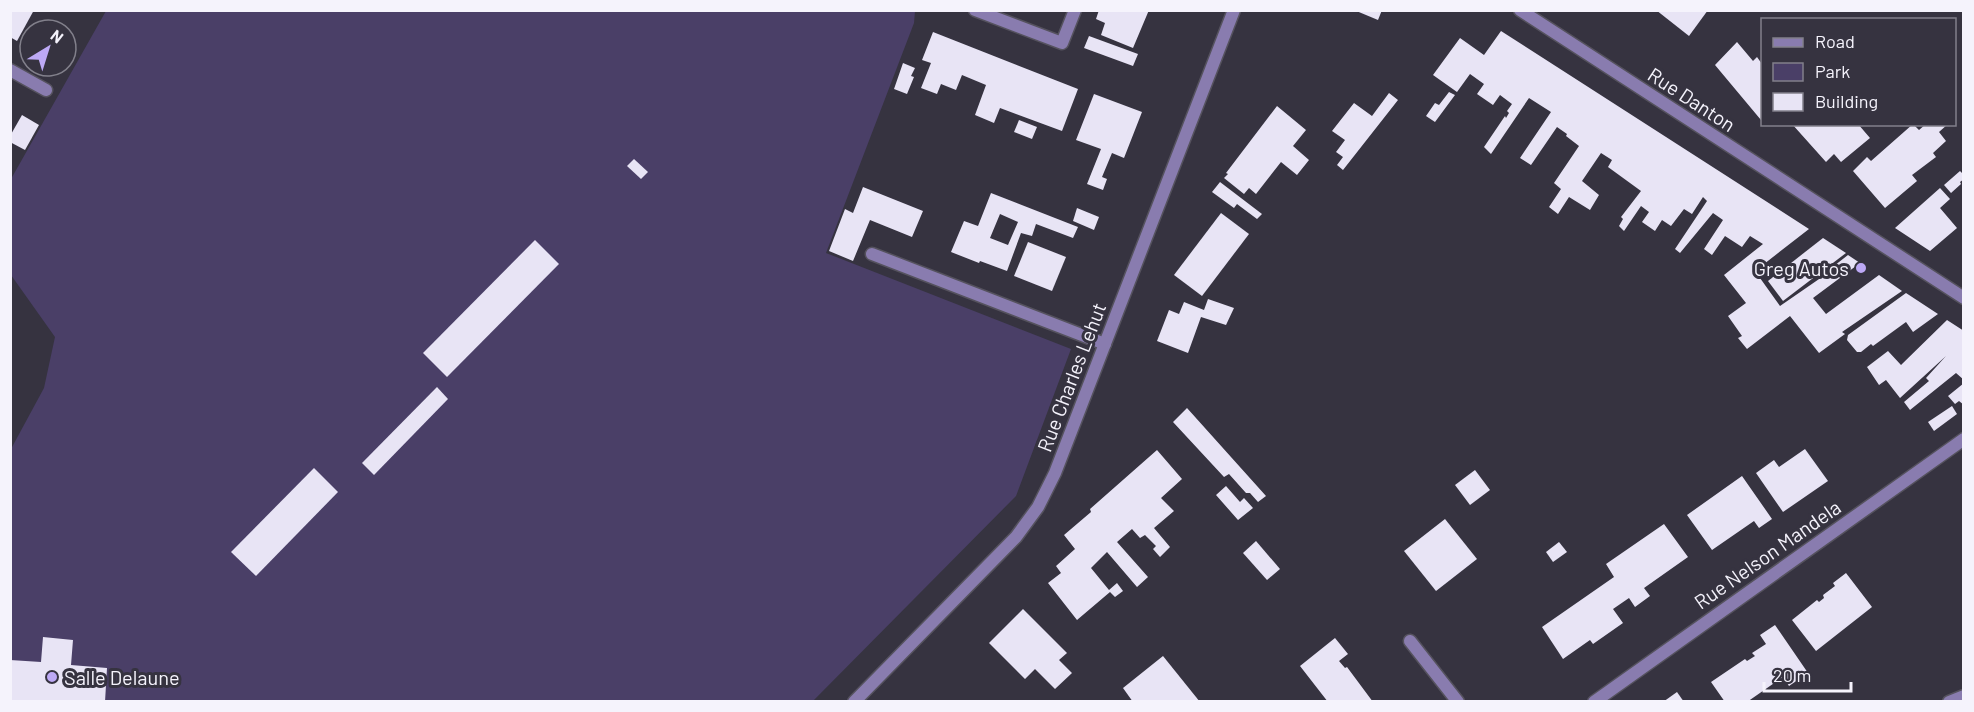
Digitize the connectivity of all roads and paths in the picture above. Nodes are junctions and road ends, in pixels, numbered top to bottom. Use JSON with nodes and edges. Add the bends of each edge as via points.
{"nodes":[{"id":1,"x":975,"y":10,"type":"edge"},
{"id":2,"x":1075,"y":10,"type":"edge"},
{"id":3,"x":1234,"y":10,"type":"edge"},
{"id":4,"x":1520,"y":10,"type":"edge"},
{"id":5,"x":10,"y":70,"type":"edge"},
{"id":6,"x":46,"y":90,"type":"dead end"},
{"id":7,"x":872,"y":254,"type":"dead end"},
{"id":8,"x":1964,"y":298,"type":"edge"},
{"id":9,"x":1104,"y":344,"type":"junction"},
{"id":10,"x":1964,"y":439,"type":"edge"},
{"id":11,"x":1410,"y":641,"type":"dead end"},
{"id":12,"x":1964,"y":696,"type":"edge"},
{"id":13,"x":854,"y":702,"type":"edge"},
{"id":14,"x":1458,"y":702,"type":"edge"},
{"id":15,"x":1594,"y":702,"type":"edge"},
{"id":16,"x":1949,"y":702,"type":"edge"}],
"edges":[{"from":1,"to":2,"type":"street","via":[[1062,44]]},
{"from":3,"to":9,"type":"street","name":"Rue Charles Lehut"},
{"from":4,"to":8,"type":"street","name":"Rue Danton"},
{"from":5,"to":6,"type":"street"},
{"from":7,"to":9,"type":"street"},
{"from":9,"to":13,"type":"street","name":"Rue Charles Lehut","via":[[1038,507],[1016,537]]},
{"from":10,"to":15,"type":"street","name":"Rue Nelson Mandela"},
{"from":11,"to":14,"type":"street"},
{"from":12,"to":16,"type":"street"}]}
